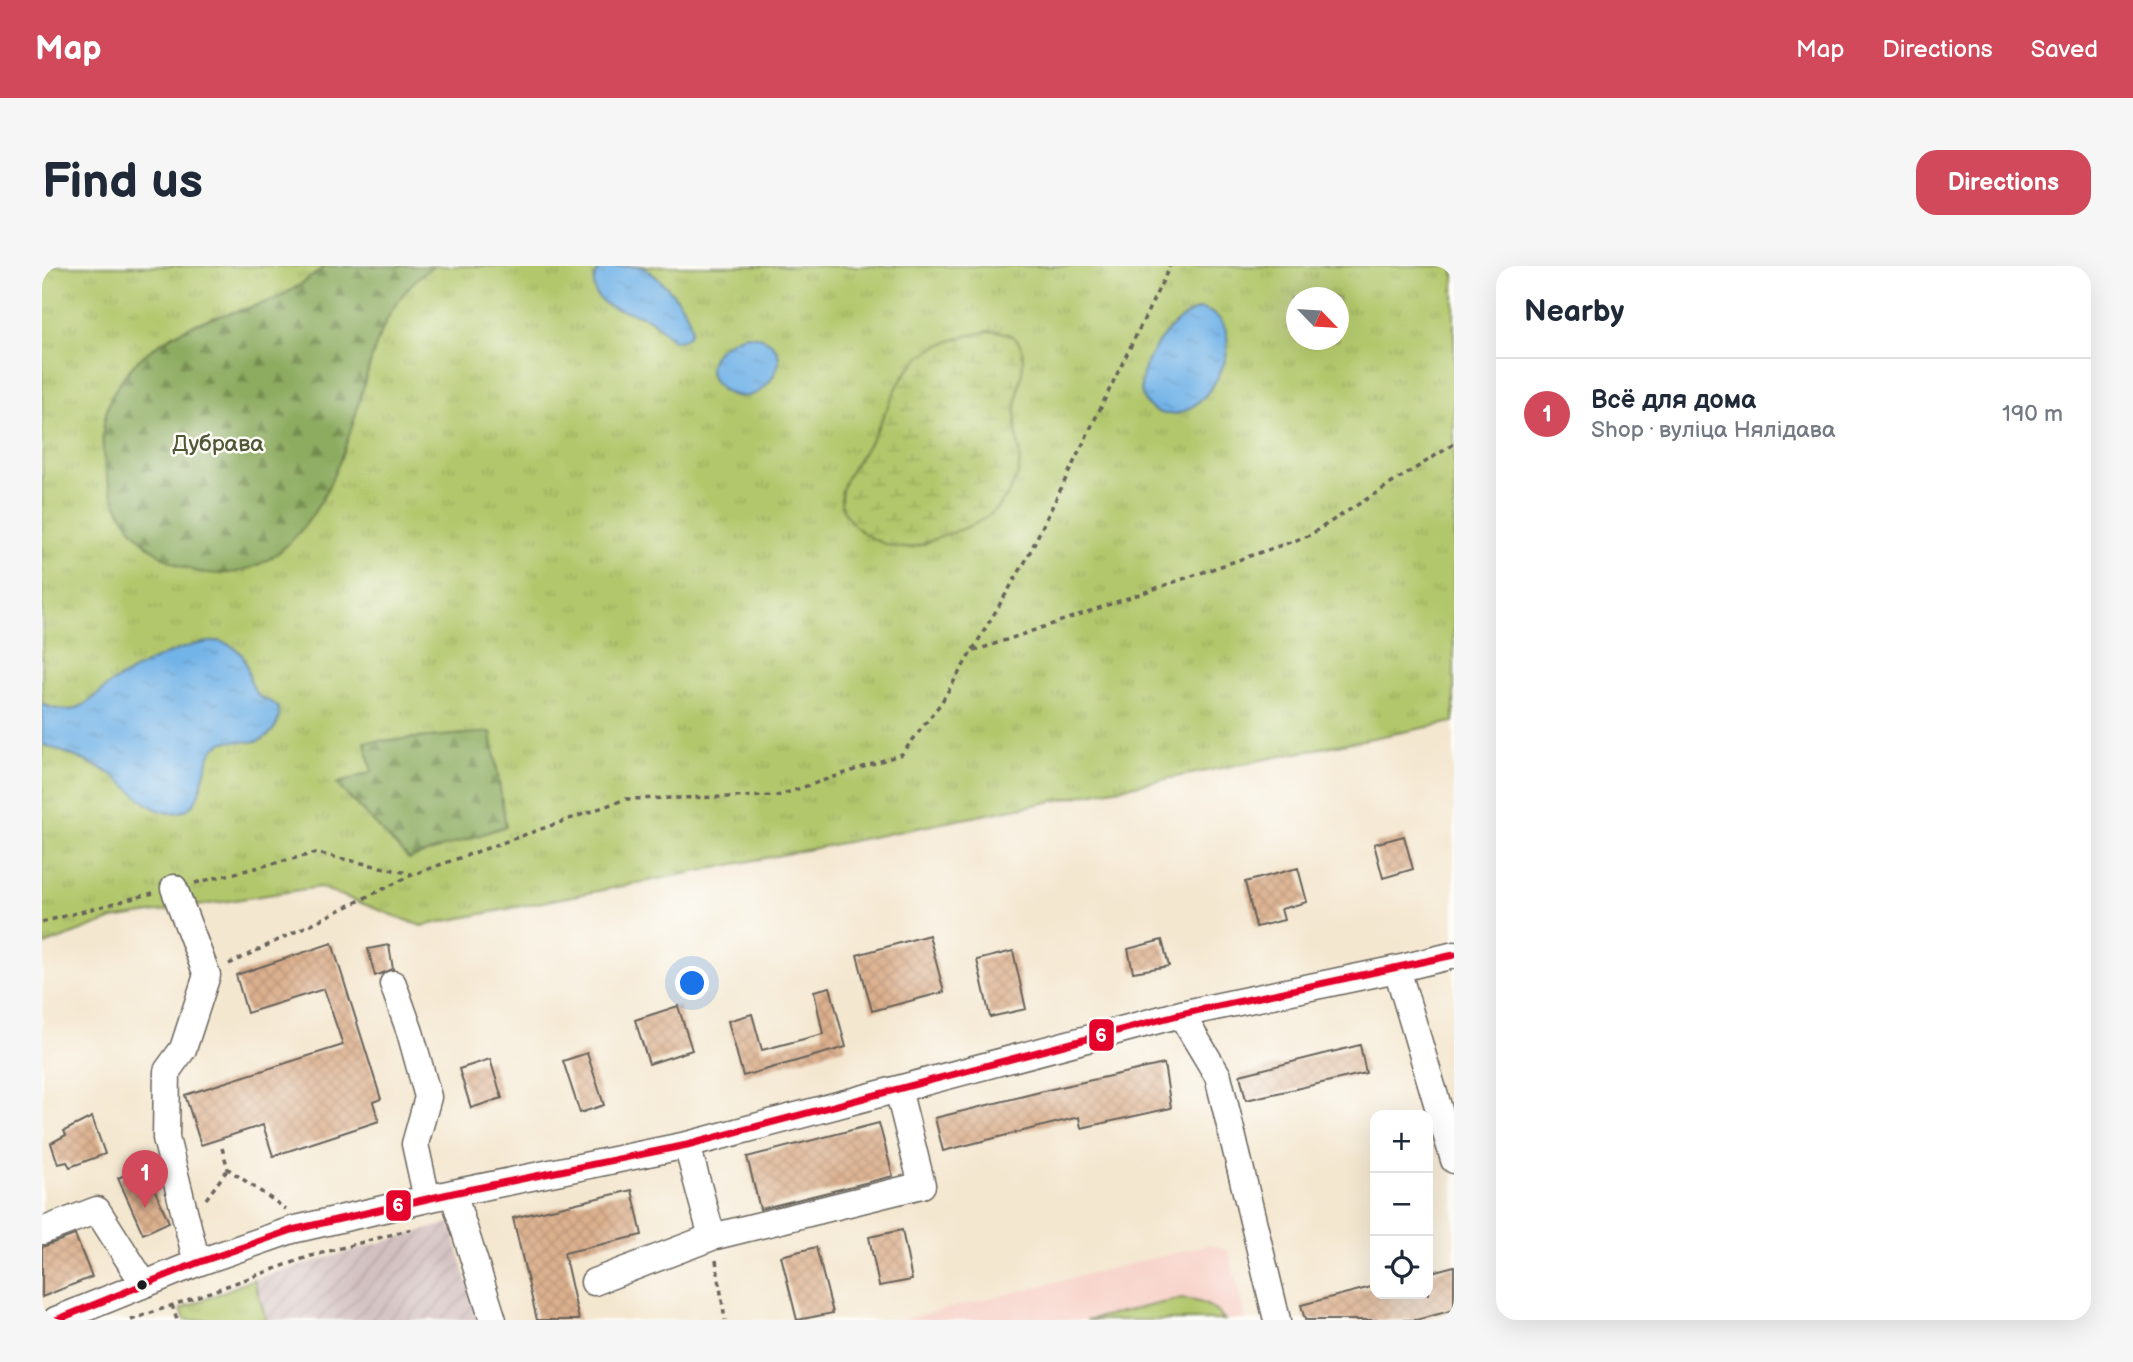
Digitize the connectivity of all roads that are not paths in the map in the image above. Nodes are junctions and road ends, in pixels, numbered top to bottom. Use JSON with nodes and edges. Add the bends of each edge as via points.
{"nodes":[{"id":1,"x":174,"y":888,"type":"road end"},
{"id":2,"x":1454,"y":956,"type":"edge"},
{"id":3,"x":1397,"y":970,"type":"junction"},
{"id":4,"x":393,"y":984,"type":"dead end"},
{"id":5,"x":1181,"y":1014,"type":"junction"},
{"id":6,"x":898,"y":1090,"type":"junction"},
{"id":7,"x":687,"y":1145,"type":"junction"},
{"id":8,"x":1454,"y":1160,"type":"edge"},
{"id":9,"x":453,"y":1193,"type":"junction"},
{"id":10,"x":427,"y":1199,"type":"junction"},
{"id":11,"x":42,"y":1231,"type":"edge"},
{"id":12,"x":712,"y":1237,"type":"junction"},
{"id":13,"x":197,"y":1263,"type":"junction"},
{"id":14,"x":594,"y":1282,"type":"dead end"},
{"id":15,"x":145,"y":1284,"type":"junction"},
{"id":16,"x":56,"y":1320,"type":"edge"},
{"id":17,"x":493,"y":1320,"type":"edge"},
{"id":18,"x":1277,"y":1320,"type":"edge"}],
"edges":[{"from":1,"to":13,"type":"street","via":[[206,975],[183,1049],[167,1071],[166,1138]]},
{"from":2,"to":3,"type":"street"},
{"from":3,"to":5,"type":"street"},
{"from":3,"to":8,"type":"street"},
{"from":4,"to":10,"type":"street","via":[[428,1097],[415,1144]]},
{"from":5,"to":6,"type":"street"},
{"from":5,"to":18,"type":"street","via":[[1218,1076]]},
{"from":6,"to":7,"type":"street"},
{"from":6,"to":12,"type":"street","via":[[922,1185]]},
{"from":7,"to":9,"type":"street"},
{"from":7,"to":12,"type":"street"},
{"from":9,"to":10,"type":"street"},
{"from":9,"to":17,"type":"street"},
{"from":10,"to":13,"type":"street","via":[[292,1230]]},
{"from":11,"to":15,"type":"street","via":[[97,1210]]},
{"from":12,"to":14,"type":"street"},
{"from":13,"to":15,"type":"street"},
{"from":15,"to":16,"type":"street"}]}
